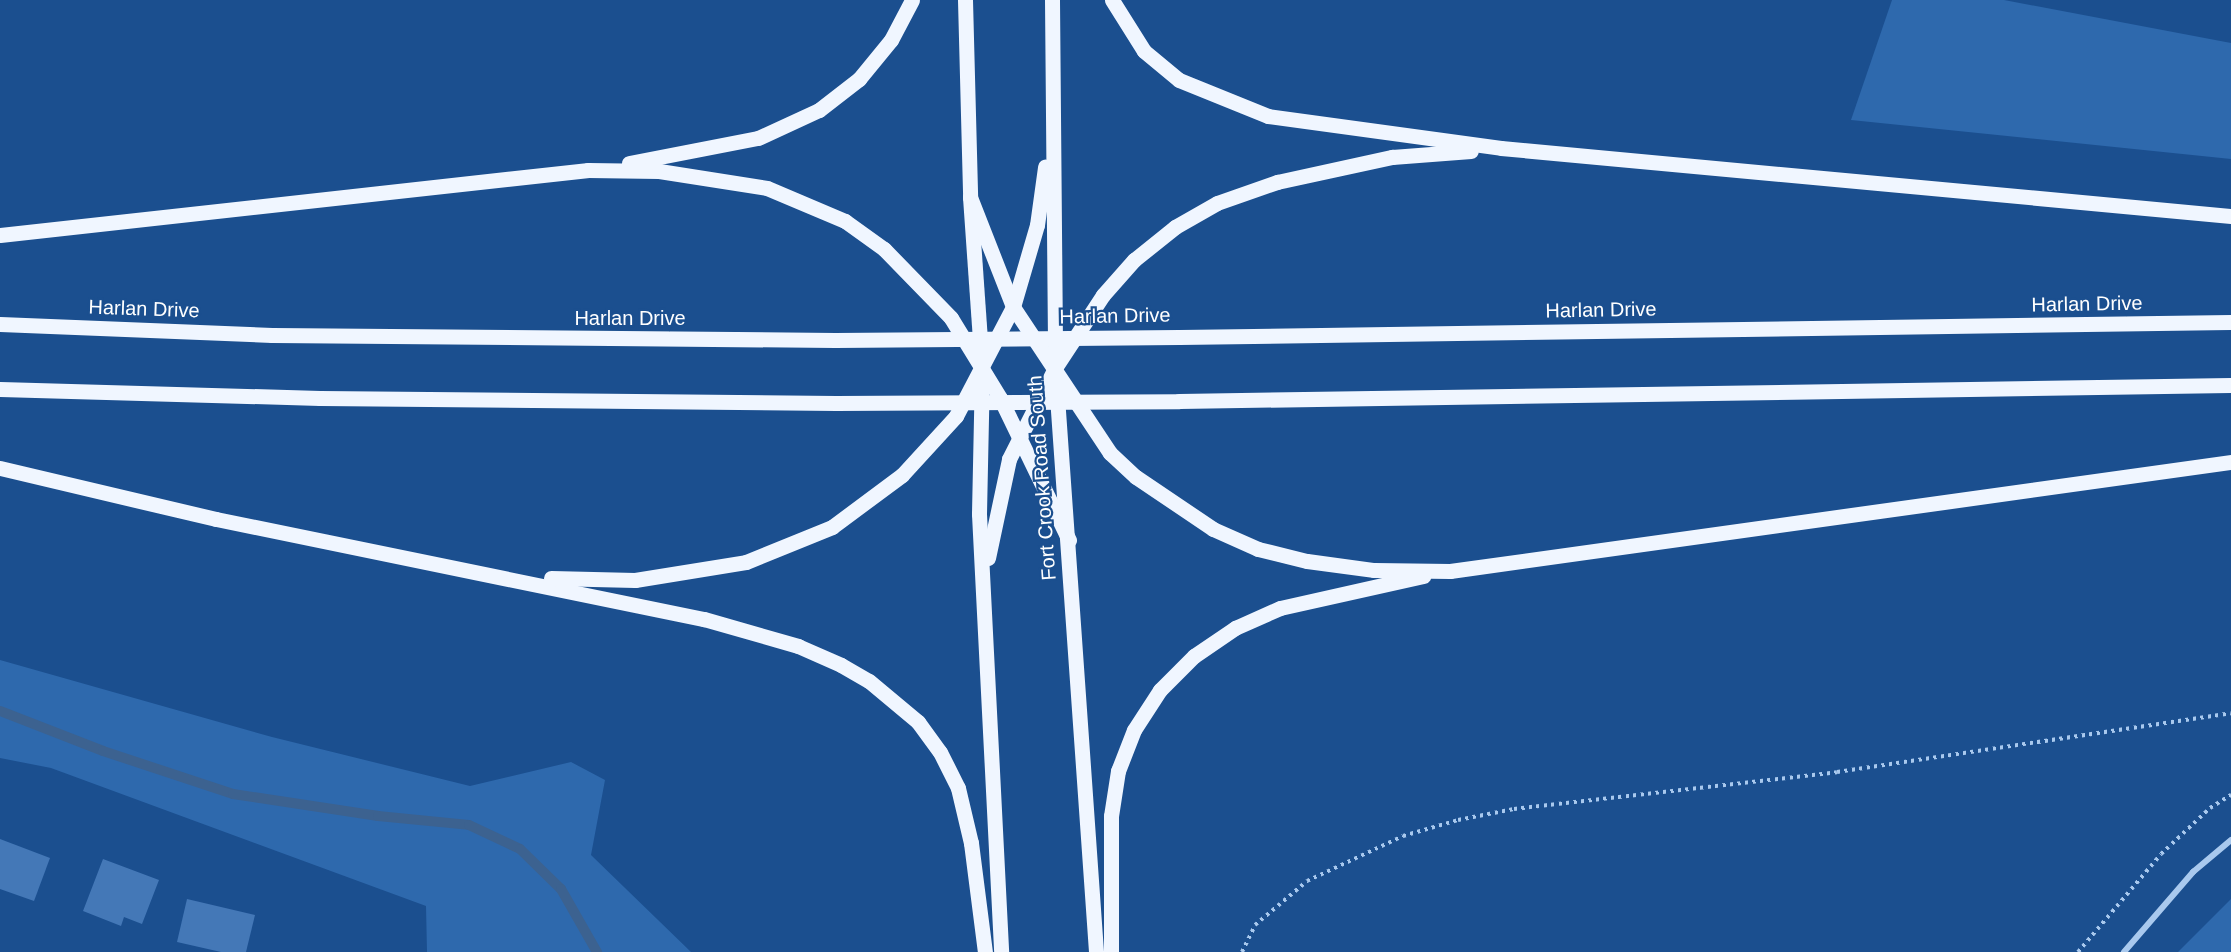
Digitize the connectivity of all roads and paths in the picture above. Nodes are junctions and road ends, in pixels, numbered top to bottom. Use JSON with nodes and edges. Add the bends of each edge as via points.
{"nodes":[{"id":1,"x":912,"y":0,"type":"edge"},
{"id":2,"x":965,"y":0,"type":"edge"},
{"id":3,"x":1052,"y":0,"type":"edge"},
{"id":4,"x":1112,"y":0,"type":"edge"},
{"id":5,"x":1052,"y":115,"type":"junction"},
{"id":6,"x":1501,"y":148,"type":"junction"},
{"id":7,"x":588,"y":170,"type":"junction"},
{"id":8,"x":969,"y":197,"type":"junction"},
{"id":9,"x":2231,"y":216,"type":"edge"},
{"id":10,"x":0,"y":234,"type":"edge"},
{"id":11,"x":1013,"y":307,"type":"junction"},
{"id":12,"x":2231,"y":322,"type":"edge"},
{"id":13,"x":0,"y":324,"type":"edge"},
{"id":14,"x":1055,"y":368,"type":"junction"},
{"id":15,"x":982,"y":370,"type":"junction"},
{"id":16,"x":2231,"y":385,"type":"edge"},
{"id":17,"x":0,"y":389,"type":"edge"},
{"id":18,"x":1020,"y":436,"type":"junction"},
{"id":19,"x":2231,"y":462,"type":"edge"},
{"id":20,"x":0,"y":468,"type":"edge"},
{"id":21,"x":1069,"y":540,"type":"junction"},
{"id":22,"x":1450,"y":571,"type":"junction"},
{"id":23,"x":486,"y":572,"type":"junction"},
{"id":24,"x":983,"y":588,"type":"junction"},
{"id":25,"x":2231,"y":714,"type":"edge"},
{"id":26,"x":2231,"y":795,"type":"edge"},
{"id":27,"x":2231,"y":840,"type":"edge"},
{"id":28,"x":985,"y":952,"type":"edge"},
{"id":29,"x":1001,"y":952,"type":"edge"},
{"id":30,"x":1096,"y":952,"type":"edge"},
{"id":31,"x":1111,"y":952,"type":"edge"},
{"id":32,"x":1242,"y":952,"type":"edge"},
{"id":33,"x":2078,"y":952,"type":"edge"},
{"id":34,"x":2124,"y":952,"type":"edge"}],
"edges":[{"from":1,"to":7,"type":"main road","via":[[891,40],[859,79],[800,120],[717,149]]},
{"from":2,"to":8,"type":"main road"},
{"from":3,"to":5,"type":"main road","name":"Fort Crook Road South"},
{"from":4,"to":6,"type":"main road","via":[[1144,51],[1179,80],[1218,99],[1268,116]]},
{"from":5,"to":11,"type":"main road","via":[[1037,225]]},
{"from":5,"to":14,"type":"main road","name":"Fort Crook Road South"},
{"from":6,"to":9,"type":"main road"},
{"from":6,"to":14,"type":"main road","via":[[1392,157],[1333,168],[1217,203],[1175,228],[1134,260],[1103,295]]},
{"from":7,"to":10,"type":"main road"},
{"from":7,"to":15,"type":"main road","via":[[659,171],[709,177],[767,188],[836,216],[884,249],[918,281],[951,318]]},
{"from":8,"to":11,"type":"main road"},
{"from":8,"to":15,"type":"main road"},
{"from":11,"to":14,"type":"main road"},
{"from":11,"to":15,"type":"main road"},
{"from":12,"to":13,"type":"main road","name":"Harlan Drive","bridge":true,"via":[[835,340],[284,335]]},
{"from":14,"to":18,"type":"main road"},
{"from":14,"to":21,"type":"main road","name":"Fort Crook Road South"},
{"from":14,"to":22,"type":"main road","via":[[1110,453],[1136,477],[1213,529],[1258,549],[1307,561],[1374,570]]},
{"from":15,"to":18,"type":"main road"},
{"from":15,"to":23,"type":"main road","via":[[956,416],[902,476],[832,526],[792,545],[746,562],[635,580],[576,580]]},
{"from":15,"to":24,"type":"main road","via":[[979,514]]},
{"from":16,"to":17,"type":"main road","bridge":true,"via":[[836,403],[320,398]]},
{"from":18,"to":21,"type":"main road"},
{"from":18,"to":24,"type":"main road","via":[[1009,459],[995,510]]},
{"from":19,"to":22,"type":"main road"},
{"from":20,"to":23,"type":"main road","via":[[216,519]]},
{"from":21,"to":30,"type":"main road","name":"Fort Crook Road South"},
{"from":22,"to":31,"type":"main road","via":[[1280,608],[1235,628],[1210,645],[1160,690],[1134,730],[1118,771],[1111,816]]},
{"from":23,"to":28,"type":"main road","via":[[756,633],[798,646],[869,681],[918,722],[940,752],[958,788],[971,843]]},
{"from":24,"to":29,"type":"main road"},
{"from":25,"to":32,"type":"path","via":[[1837,772],[1514,809],[1458,820],[1403,836],[1307,881],[1255,925]]},
{"from":26,"to":33,"type":"path","via":[[2210,808],[2161,854]]},
{"from":27,"to":34,"type":"street","via":[[2193,872]]}]}
